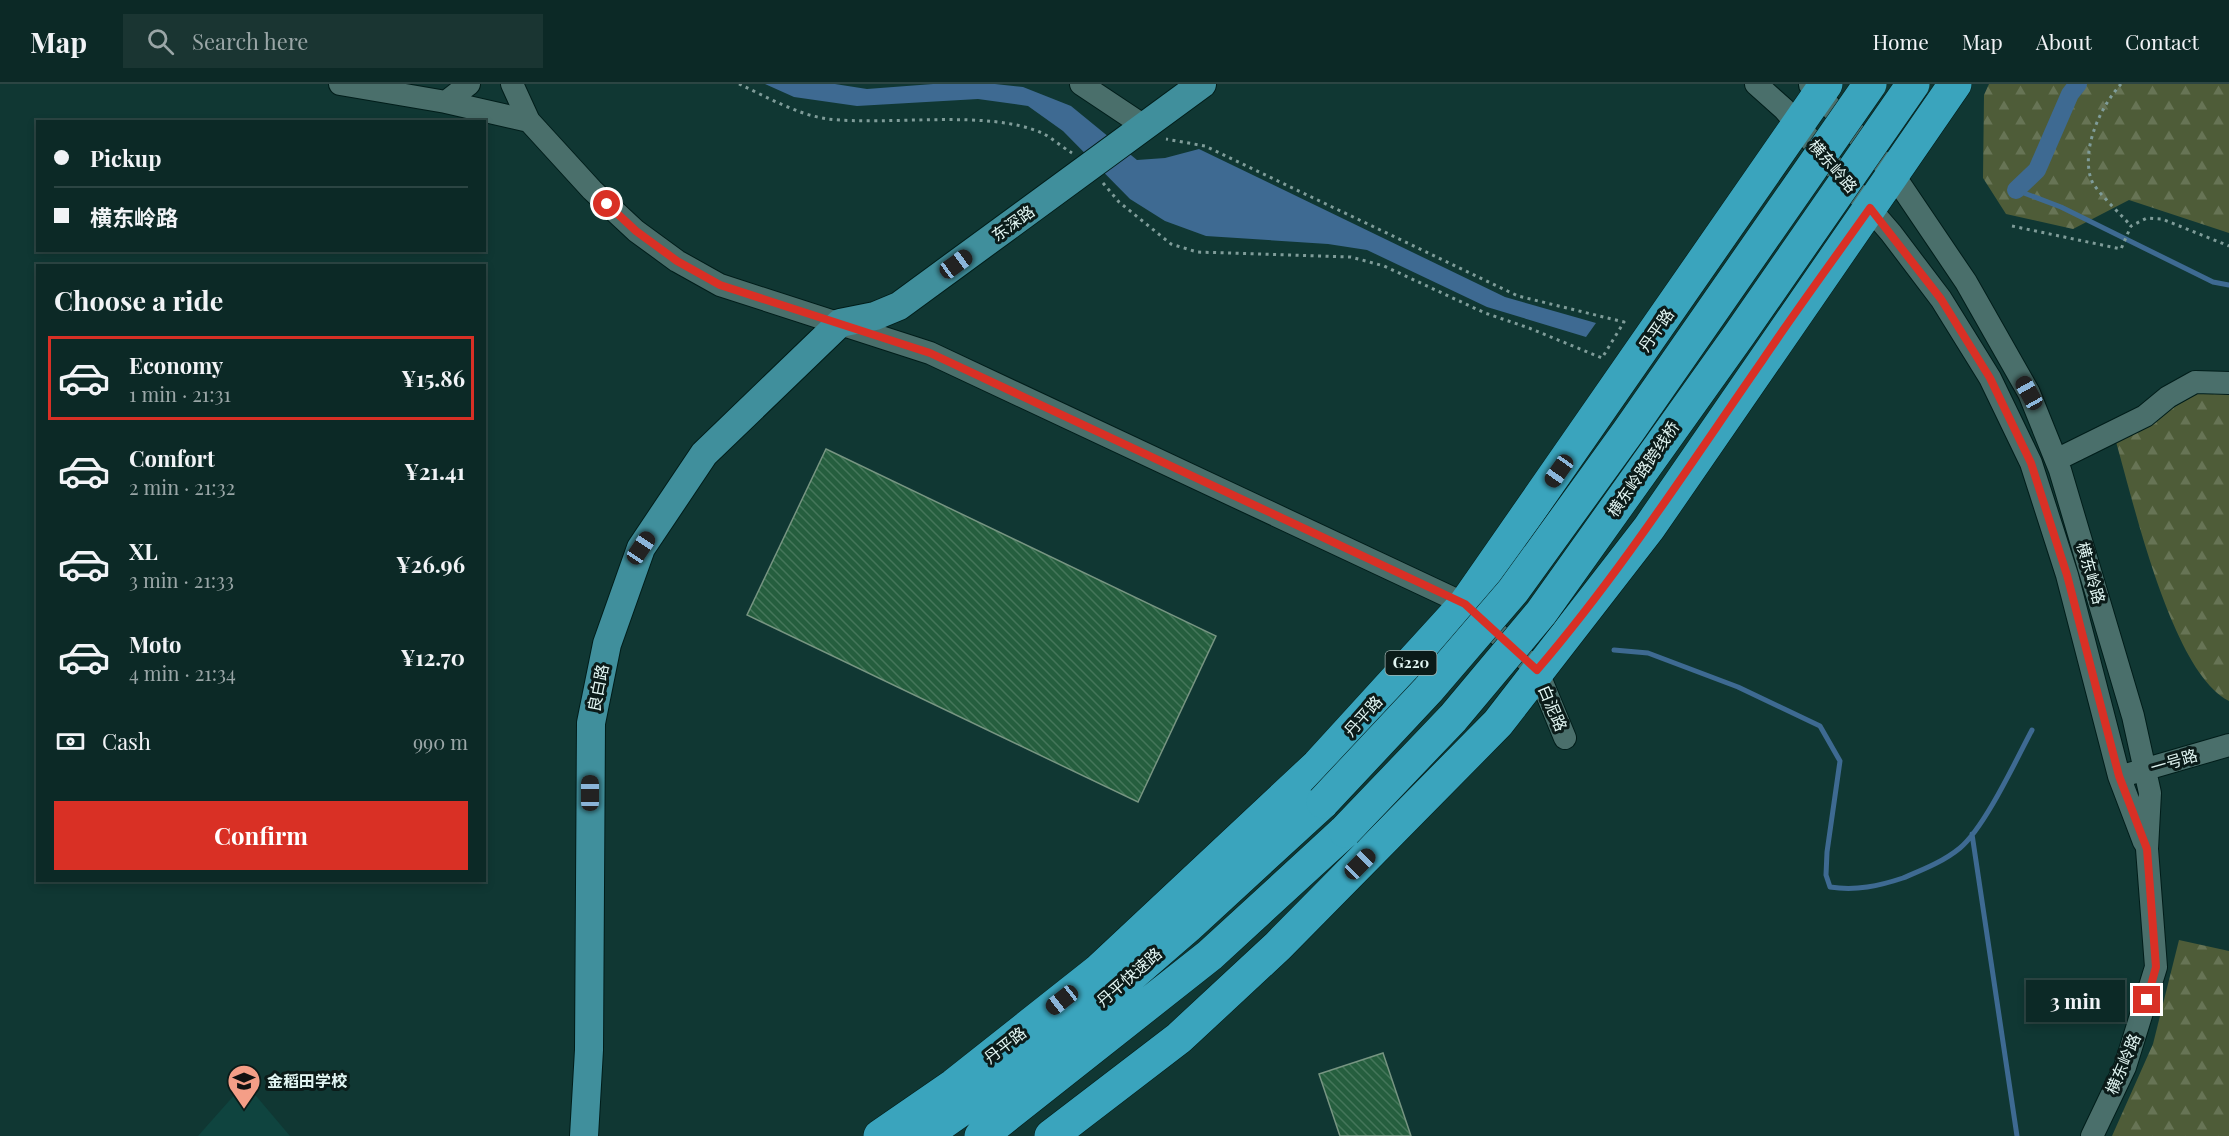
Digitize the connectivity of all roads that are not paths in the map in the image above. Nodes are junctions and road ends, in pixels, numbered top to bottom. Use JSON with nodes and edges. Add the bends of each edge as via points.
{"nodes":[{"id":1,"x":340,"y":84,"type":"edge"},
{"id":2,"x":469,"y":84,"type":"edge"},
{"id":3,"x":512,"y":84,"type":"edge"},
{"id":4,"x":1081,"y":84,"type":"edge"},
{"id":5,"x":1203,"y":84,"type":"edge"},
{"id":6,"x":1756,"y":84,"type":"edge"},
{"id":7,"x":1870,"y":84,"type":"edge"},
{"id":8,"x":1913,"y":84,"type":"edge"},
{"id":9,"x":1955,"y":84,"type":"edge"},
{"id":10,"x":1818,"y":88,"type":"edge"},
{"id":11,"x":446,"y":102,"type":"junction"},
{"id":12,"x":529,"y":121,"type":"junction"},
{"id":13,"x":1798,"y":127,"type":"junction"},
{"id":14,"x":1133,"y":134,"type":"junction"},
{"id":15,"x":1893,"y":174,"type":"junction"},
{"id":16,"x":1870,"y":208,"type":"junction"},
{"id":17,"x":840,"y":323,"type":"junction"},
{"id":18,"x":2229,"y":383,"type":"edge"},
{"id":19,"x":2056,"y":460,"type":"junction"},
{"id":20,"x":1465,"y":604,"type":"junction"},
{"id":21,"x":1537,"y":670,"type":"junction"},
{"id":22,"x":1565,"y":738,"type":"dead end"},
{"id":23,"x":2229,"y":745,"type":"edge"},
{"id":24,"x":2144,"y":769,"type":"junction"},
{"id":25,"x":2119,"y":776,"type":"junction"},
{"id":26,"x":1323,"y":802,"type":"joint"},
{"id":27,"x":1345,"y":831,"type":"joint"},
{"id":28,"x":2147,"y":849,"type":"junction"},
{"id":29,"x":584,"y":1136,"type":"edge"},
{"id":30,"x":880,"y":1136,"type":"edge"},
{"id":31,"x":924,"y":1136,"type":"edge"},
{"id":32,"x":981,"y":1136,"type":"edge"},
{"id":33,"x":1051,"y":1136,"type":"edge"},
{"id":34,"x":2092,"y":1136,"type":"edge"}],
"edges":[{"from":1,"to":11,"type":"street"},
{"from":2,"to":11,"type":"street"},
{"from":3,"to":12,"type":"street","name":"白泥路"},
{"from":4,"to":14,"type":"street"},
{"from":5,"to":14,"type":"main road"},
{"from":6,"to":13,"type":"street","name":"横东岭路"},
{"from":7,"to":26,"type":"highway","name":"横东岭路跨线桥","bridge":true,"via":[[1513,591],[1428,690]]},
{"from":8,"to":27,"type":"highway","name":"横东岭路跨线桥","bridge":true,"via":[[1541,613],[1453,718]]},
{"from":9,"to":15,"type":"highway"},
{"from":10,"to":13,"type":"highway","name":"丹平路","number":"G220"},
{"from":10,"to":15,"type":"street","name":"横东岭路"},
{"from":11,"to":12,"type":"street"},
{"from":12,"to":17,"type":"street","name":"白泥路","via":[[592,190],[636,231],[677,261],[720,285]]},
{"from":13,"to":16,"type":"street","name":"横东岭路"},
{"from":13,"to":20,"type":"highway","name":"丹平路","number":"G220"},
{"from":14,"to":17,"type":"main road","name":"东深路","via":[[899,306]]},
{"from":15,"to":16,"type":"highway"},
{"from":15,"to":19,"type":"street","name":"横东岭路","via":[[1978,302],[2029,393]]},
{"from":16,"to":21,"type":"highway","via":[[1648,528]]},
{"from":16,"to":25,"type":"street","name":"横东岭路","via":[[1941,299],[1990,378],[2031,463],[2067,575]]},
{"from":17,"to":20,"type":"street","name":"白泥路","via":[[940,358]]},
{"from":17,"to":29,"type":"main road","name":"良白路","via":[[705,454],[641,548],[607,644],[591,723],[589,1050]]},
{"from":18,"to":19,"type":"street","via":[[2195,382],[2145,416]]},
{"from":19,"to":24,"type":"street","name":"横东岭路","via":[[2133,716]]},
{"from":20,"to":21,"type":"street","name":"白泥路"},
{"from":20,"to":30,"type":"highway","name":"丹平路","number":"G220","via":[[1318,765],[1098,971],[954,1085]]},
{"from":21,"to":22,"type":"street","name":"白泥路"},
{"from":21,"to":33,"type":"highway","via":[[1498,723],[1278,946],[1179,1038]]},
{"from":23,"to":24,"type":"street","name":"一号路"},
{"from":24,"to":25,"type":"street","name":"一号路"},
{"from":24,"to":28,"type":"street","name":"横东岭路","via":[[2150,793]]},
{"from":25,"to":28,"type":"street","name":"横东岭路"},
{"from":26,"to":31,"type":"highway","name":"丹平快速路","via":[[1039,1055]]},
{"from":27,"to":32,"type":"highway","name":"丹平快速路","via":[[1210,955]]},
{"from":28,"to":34,"type":"street","name":"横东岭路","via":[[2156,967],[2125,1067]]}]}
